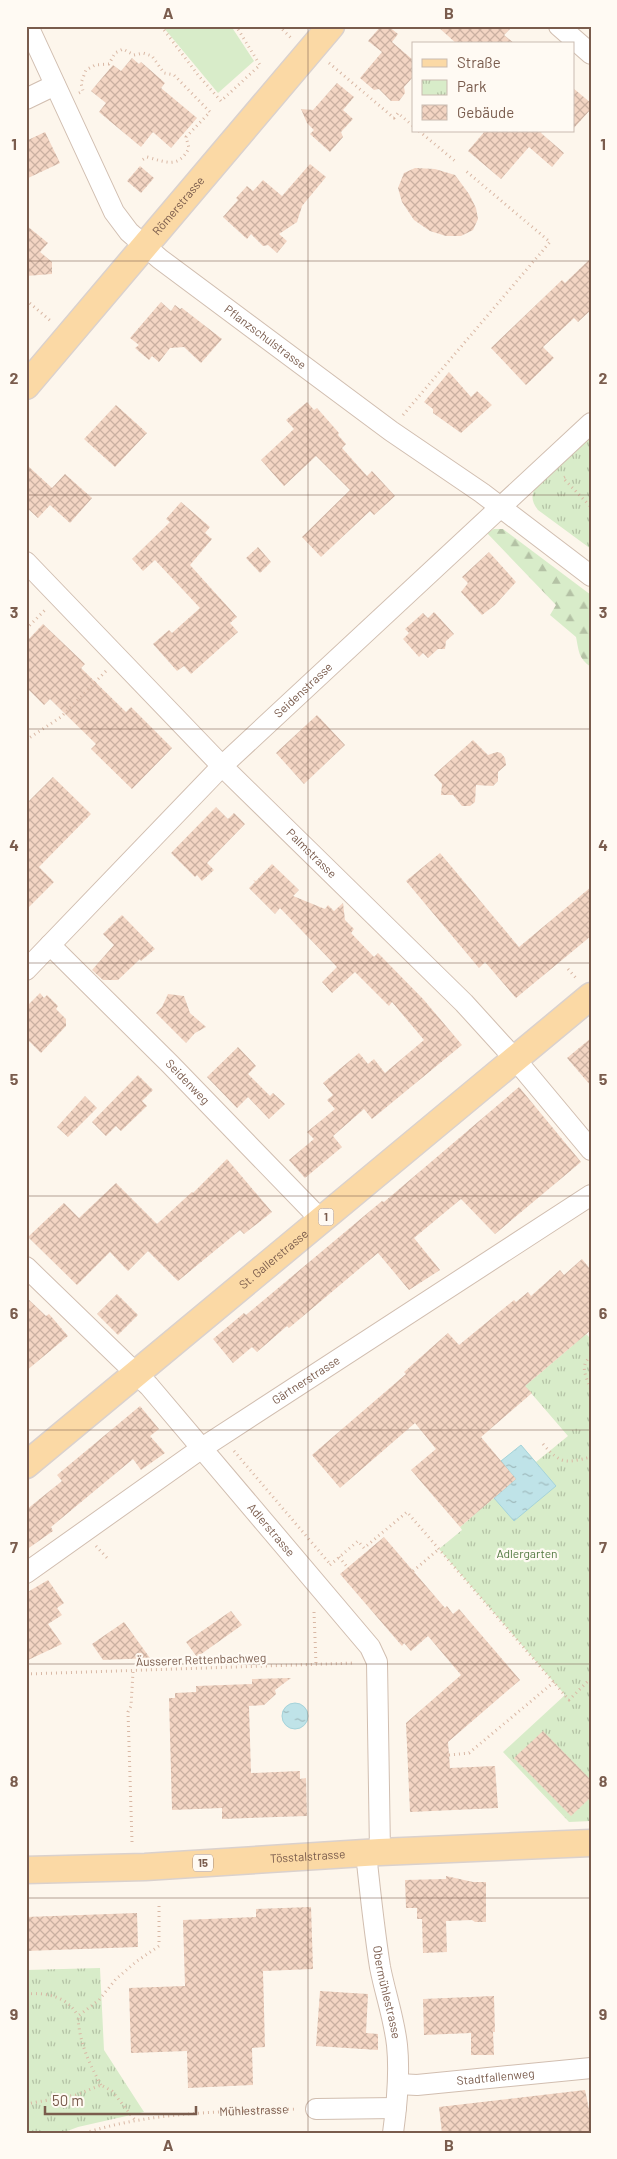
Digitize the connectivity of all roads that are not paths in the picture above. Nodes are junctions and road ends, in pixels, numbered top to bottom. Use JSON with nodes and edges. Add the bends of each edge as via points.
{"nodes":[{"id":1,"x":28,"y":26,"type":"edge"},
{"id":2,"x":331,"y":26,"type":"edge"},
{"id":3,"x":559,"y":26,"type":"edge"},
{"id":4,"x":591,"y":54,"type":"edge"},
{"id":5,"x":59,"y":93,"type":"junction"},
{"id":6,"x":26,"y":99,"type":"edge"},
{"id":7,"x":144,"y":245,"type":"junction"},
{"id":8,"x":26,"y":386,"type":"edge"},
{"id":9,"x":591,"y":422,"type":"edge"},
{"id":10,"x":500,"y":507,"type":"junction"},
{"id":11,"x":26,"y":562,"type":"edge"},
{"id":12,"x":591,"y":576,"type":"edge"},
{"id":13,"x":222,"y":766,"type":"junction"},
{"id":14,"x":50,"y":945,"type":"junction"},
{"id":15,"x":26,"y":970,"type":"edge"},
{"id":16,"x":585,"y":989,"type":"edge"},
{"id":17,"x":516,"y":1059,"type":"junction"},
{"id":18,"x":591,"y":1150,"type":"edge"},
{"id":19,"x":591,"y":1195,"type":"edge"},
{"id":20,"x":322,"y":1220,"type":"junction"},
{"id":21,"x":26,"y":1267,"type":"edge"},
{"id":22,"x":136,"y":1374,"type":"junction"},
{"id":23,"x":202,"y":1448,"type":"junction"},
{"id":24,"x":26,"y":1465,"type":"edge"},
{"id":25,"x":26,"y":1573,"type":"edge"},
{"id":26,"x":591,"y":1843,"type":"edge"},
{"id":27,"x":373,"y":1853,"type":"junction"},
{"id":28,"x":26,"y":1870,"type":"edge"},
{"id":29,"x":591,"y":2068,"type":"edge"},
{"id":30,"x":398,"y":2084,"type":"junction"},
{"id":31,"x":396,"y":2108,"type":"junction"},
{"id":32,"x":316,"y":2109,"type":"road end"},
{"id":33,"x":393,"y":2133,"type":"edge"}],
"edges":[{"from":1,"to":5,"type":"street","name":"Pflanzschulstrasse"},
{"from":2,"to":7,"type":"main road","name":"Römerstrasse"},
{"from":3,"to":4,"type":"street"},
{"from":5,"to":6,"type":"street"},
{"from":5,"to":7,"type":"street","name":"Pflanzschulstrasse","via":[[114,212]]},
{"from":7,"to":8,"type":"main road","name":"Römerstrasse"},
{"from":7,"to":10,"type":"street","name":"Pflanzschulstrasse","via":[[383,425]]},
{"from":9,"to":10,"type":"street","name":"Seidenstrasse"},
{"from":10,"to":12,"type":"street","name":"Pflanzschulstrasse"},
{"from":10,"to":13,"type":"street","name":"Seidenstrasse"},
{"from":11,"to":13,"type":"street","name":"Palmstrasse"},
{"from":13,"to":14,"type":"street","name":"Seidenstrasse"},
{"from":13,"to":17,"type":"street","name":"Palmstrasse","via":[[451,990]]},
{"from":14,"to":15,"type":"street","name":"Seidenstrasse"},
{"from":14,"to":20,"type":"street","name":"Seidenweg"},
{"from":16,"to":17,"type":"main road","name":"St. Gallerstrasse","number":"1"},
{"from":17,"to":18,"type":"street","name":"Palmstrasse"},
{"from":17,"to":20,"type":"main road","name":"St. Gallerstrasse","number":"1"},
{"from":19,"to":23,"type":"street","name":"Gärtnerstrasse"},
{"from":20,"to":22,"type":"main road","name":"St. Gallerstrasse","number":"1"},
{"from":21,"to":22,"type":"street","name":"Adlerstrasse"},
{"from":22,"to":23,"type":"street","name":"Adlerstrasse"},
{"from":22,"to":24,"type":"main road","name":"St. Gallerstrasse","number":"1"},
{"from":23,"to":25,"type":"street","name":"Gärtnerstrasse"},
{"from":23,"to":27,"type":"street","name":"Adlerstrasse","via":[[370,1647],[377,1662]]},
{"from":26,"to":27,"type":"main road","name":"Tösstalstrasse","number":"15"},
{"from":27,"to":28,"type":"main road","name":"Tösstalstrasse","number":"15","via":[[145,1867]]},
{"from":27,"to":30,"type":"street","name":"Obermühlestrasse","via":[[372,1912],[397,2046]]},
{"from":29,"to":30,"type":"street","name":"Stadtfallenweg","via":[[417,2085]]},
{"from":30,"to":31,"type":"street","name":"Obermühlestrasse"},
{"from":31,"to":32,"type":"street"},
{"from":31,"to":33,"type":"street","name":"Obermühlestrasse"}]}
